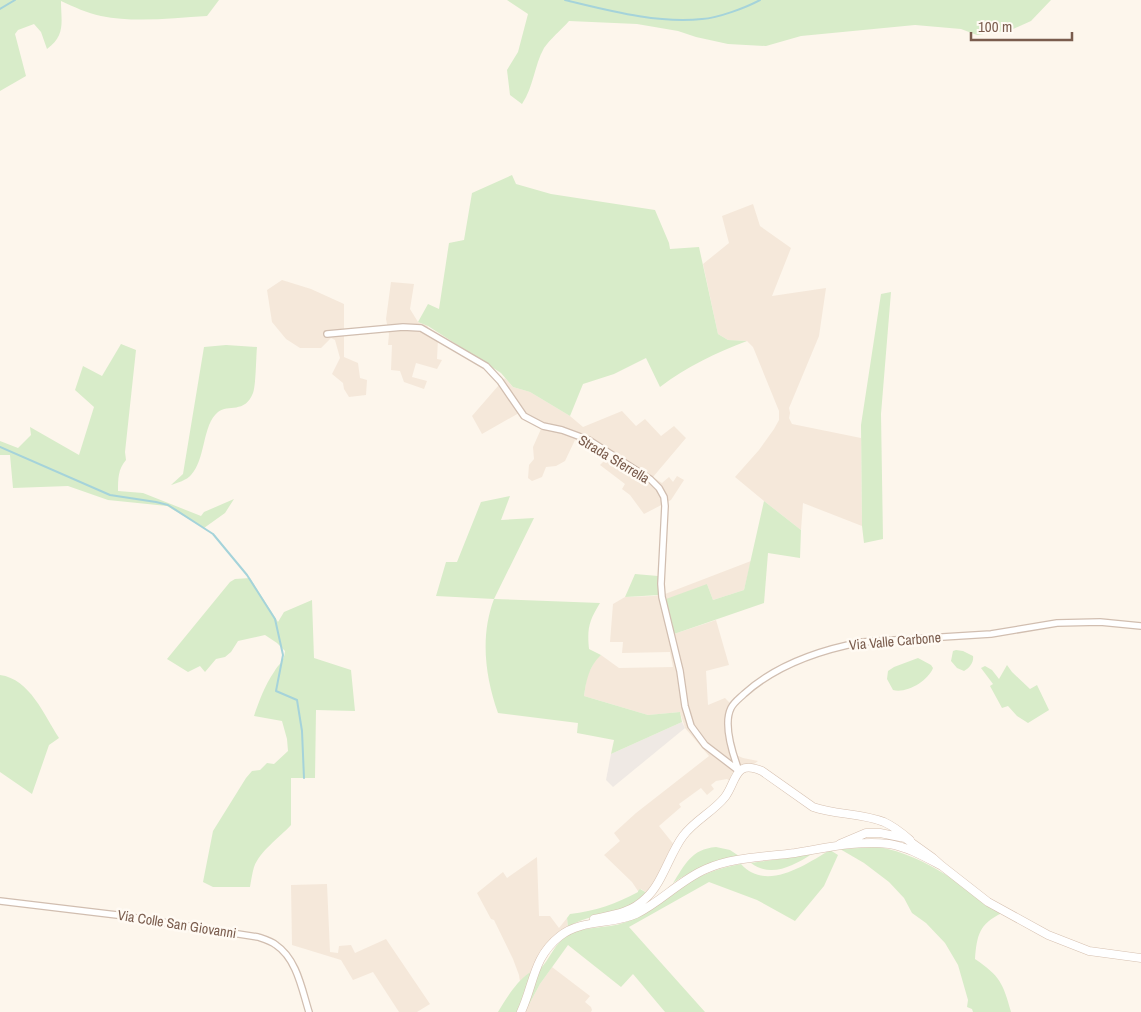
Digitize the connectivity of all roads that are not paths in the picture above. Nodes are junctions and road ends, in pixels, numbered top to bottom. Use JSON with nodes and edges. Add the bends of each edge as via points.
{"nodes":[{"id":1,"x":327,"y":334,"type":"dead end"},
{"id":2,"x":1141,"y":626,"type":"edge"},
{"id":3,"x":739,"y":772,"type":"junction"},
{"id":4,"x":868,"y":819,"type":"junction"},
{"id":5,"x":883,"y":822,"type":"junction"},
{"id":6,"x":885,"y":833,"type":"junction"},
{"id":7,"x":853,"y":837,"type":"junction"},
{"id":8,"x":910,"y":840,"type":"junction"},
{"id":9,"x":866,"y":843,"type":"junction"},
{"id":10,"x":900,"y":846,"type":"junction"},
{"id":11,"x":830,"y":847,"type":"junction"},
{"id":12,"x":942,"y":866,"type":"junction"},
{"id":13,"x":0,"y":901,"type":"edge"},
{"id":14,"x":577,"y":927,"type":"junction"},
{"id":15,"x":1141,"y":958,"type":"edge"},
{"id":16,"x":309,"y":1012,"type":"edge"},
{"id":17,"x":522,"y":1012,"type":"edge"}],
"edges":[{"from":1,"to":3,"type":"street","name":"Strada Sferrella","via":[[421,328],[486,366],[524,416],[588,440],[659,488],[665,506],[662,590],[685,706],[691,726],[705,745]]},
{"from":2,"to":3,"type":"street","name":"Via Valle Carbone","via":[[1100,622],[1057,623],[991,634],[862,642],[804,658],[756,683],[731,708],[729,732]]},
{"from":3,"to":4,"type":"main road","via":[[745,767],[753,767],[814,807]]},
{"from":3,"to":14,"type":"main road","via":[[726,795],[682,837],[648,897],[632,910],[585,921]]},
{"from":4,"to":5,"type":"main road"},
{"from":4,"to":6,"type":"main road"},
{"from":4,"to":7,"type":"main road","via":[[871,826]]},
{"from":5,"to":6,"type":"main road"},
{"from":5,"to":8,"type":"main road"},
{"from":6,"to":7,"type":"main road"},
{"from":6,"to":8,"type":"main road"},
{"from":6,"to":9,"type":"main road","via":[[882,838]]},
{"from":6,"to":10,"type":"main road"},
{"from":7,"to":11,"type":"main road"},
{"from":8,"to":12,"type":"main road"},
{"from":9,"to":10,"type":"main road"},
{"from":9,"to":11,"type":"main road"},
{"from":10,"to":12,"type":"main road"},
{"from":11,"to":14,"type":"main road","via":[[722,863],[696,873],[636,914]]},
{"from":12,"to":15,"type":"main road","via":[[988,902],[1048,935],[1089,951]]},
{"from":13,"to":16,"type":"street","name":"Via Colle San Giovanni","via":[[117,915],[258,937],[275,943],[284,951],[298,976]]},
{"from":14,"to":17,"type":"main road","via":[[560,936],[542,956]]}]}
